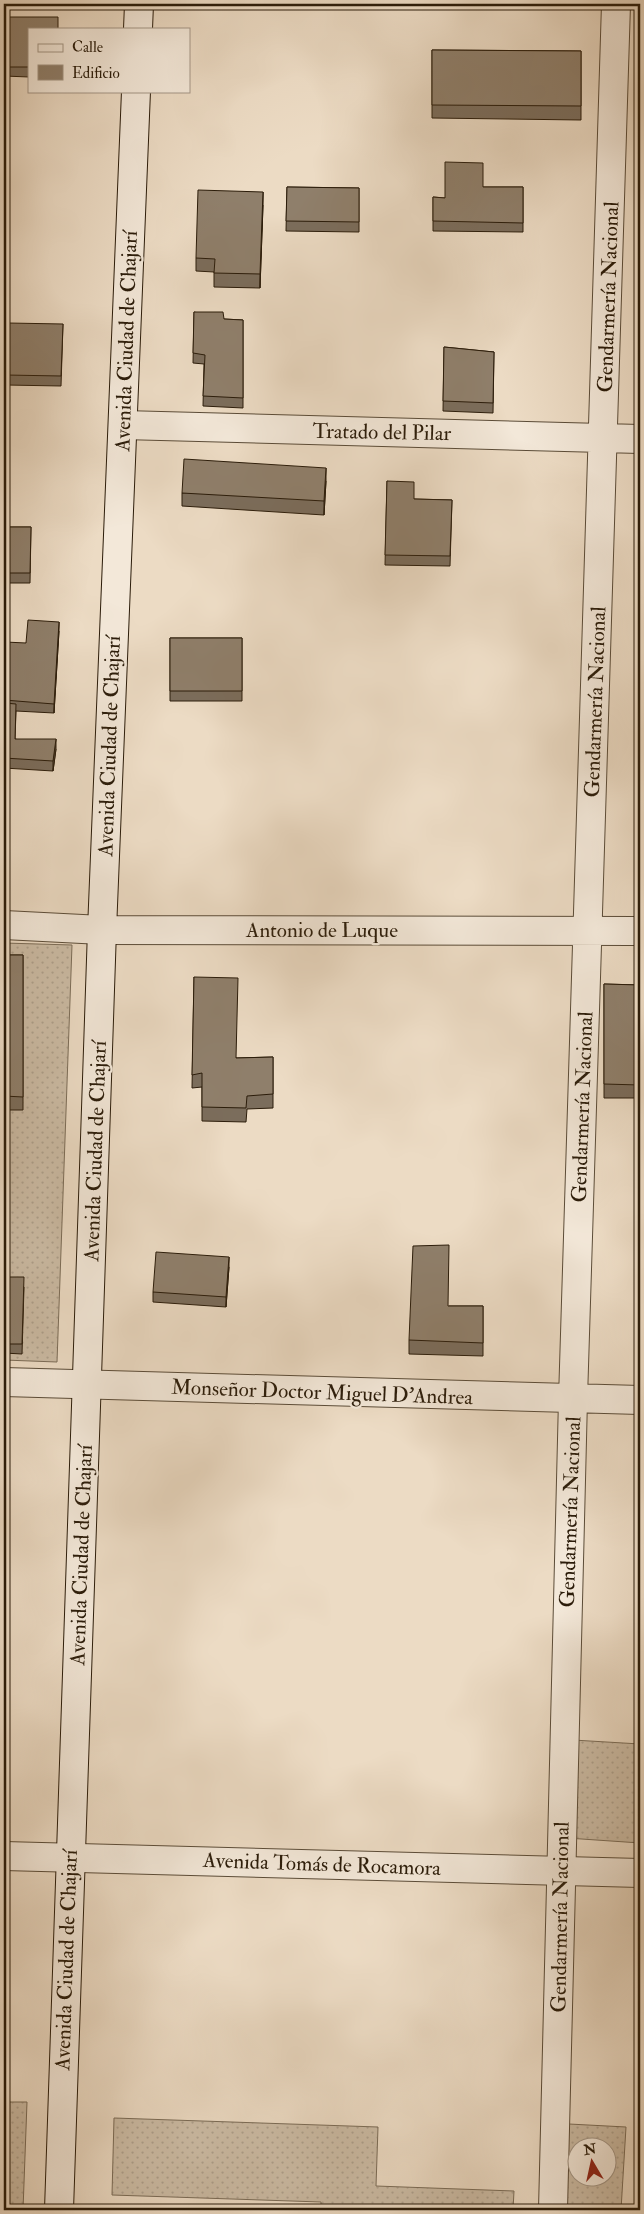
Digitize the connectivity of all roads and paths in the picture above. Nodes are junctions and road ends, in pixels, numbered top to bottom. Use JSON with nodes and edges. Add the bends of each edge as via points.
{"nodes":[{"id":1,"x":139,"y":4,"type":"edge"},
{"id":2,"x":616,"y":4,"type":"edge"},
{"id":3,"x":138,"y":28,"type":"edge"},
{"id":4,"x":136,"y":92,"type":"edge"},
{"id":5,"x":123,"y":426,"type":"junction"},
{"id":6,"x":604,"y":437,"type":"junction"},
{"id":7,"x":640,"y":439,"type":"edge"},
{"id":8,"x":4,"y":925,"type":"edge"},
{"id":9,"x":587,"y":929,"type":"junction"},
{"id":10,"x":102,"y":930,"type":"junction"},
{"id":11,"x":640,"y":931,"type":"edge"},
{"id":12,"x":4,"y":1382,"type":"edge"},
{"id":13,"x":87,"y":1385,"type":"junction"},
{"id":14,"x":573,"y":1399,"type":"junction"},
{"id":15,"x":640,"y":1400,"type":"edge"},
{"id":16,"x":4,"y":1856,"type":"edge"},
{"id":17,"x":69,"y":1856,"type":"junction"},
{"id":18,"x":560,"y":1871,"type":"junction"},
{"id":19,"x":640,"y":1873,"type":"edge"},
{"id":20,"x":59,"y":2210,"type":"edge"},
{"id":21,"x":553,"y":2210,"type":"edge"}],
"edges":[{"from":1,"to":3,"type":"street"},
{"from":2,"to":6,"type":"street","name":"Gendarmería Nacional"},
{"from":4,"to":5,"type":"street","name":"Avenida Ciudad de Chajarí"},
{"from":5,"to":6,"type":"street","name":"Tratado del Pilar"},
{"from":5,"to":10,"type":"street","name":"Avenida Ciudad de Chajarí"},
{"from":6,"to":7,"type":"street","name":"Tratado del Pilar"},
{"from":6,"to":9,"type":"street","name":"Gendarmería Nacional"},
{"from":8,"to":10,"type":"street","name":"Antonio de Luque"},
{"from":9,"to":10,"type":"street","name":"Antonio de Luque"},
{"from":9,"to":11,"type":"street","name":"Antonio de Luque"},
{"from":9,"to":14,"type":"street","name":"Gendarmería Nacional"},
{"from":10,"to":13,"type":"street","name":"Avenida Ciudad de Chajarí"},
{"from":12,"to":13,"type":"street","name":"Monseñor Doctor Miguel D'Andrea"},
{"from":13,"to":14,"type":"street","name":"Monseñor Doctor Miguel D'Andrea"},
{"from":13,"to":17,"type":"street","name":"Avenida Ciudad de Chajarí"},
{"from":14,"to":15,"type":"street","name":"Monseñor Doctor Miguel D'Andrea"},
{"from":14,"to":18,"type":"street","name":"Gendarmería Nacional"},
{"from":16,"to":17,"type":"street","name":"Avenida Tomás de Rocamora"},
{"from":17,"to":18,"type":"street","name":"Avenida Tomás de Rocamora"},
{"from":17,"to":20,"type":"street","name":"Avenida Ciudad de Chajarí"},
{"from":18,"to":19,"type":"street","name":"Avenida Tomás de Rocamora"},
{"from":18,"to":21,"type":"street","name":"Gendarmería Nacional"}]}
